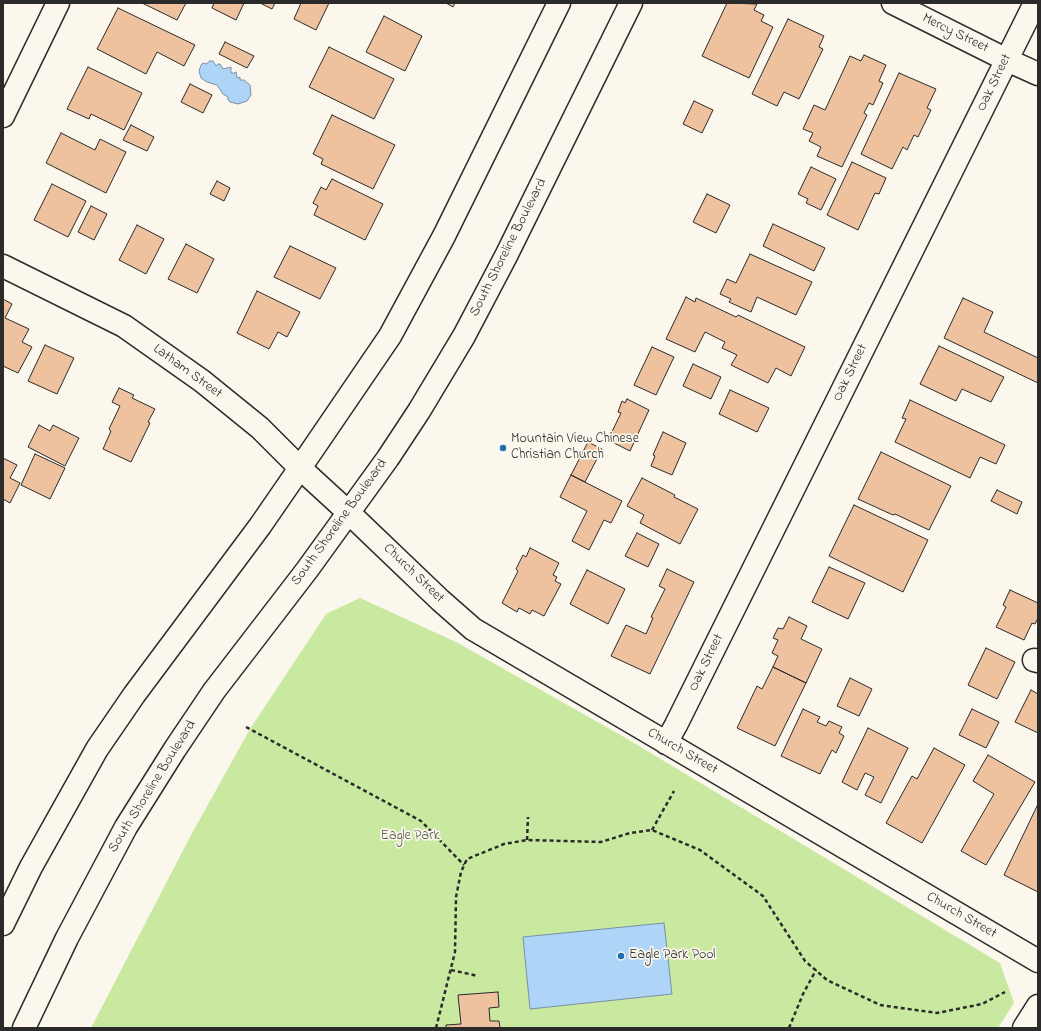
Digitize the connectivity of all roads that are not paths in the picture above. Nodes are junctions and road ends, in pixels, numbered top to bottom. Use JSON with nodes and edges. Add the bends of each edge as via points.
{"nodes":[{"id":1,"x":58,"y":3,"type":"edge"},
{"id":2,"x":559,"y":3,"type":"edge"},
{"id":3,"x":631,"y":3,"type":"edge"},
{"id":4,"x":893,"y":3,"type":"edge"},
{"id":5,"x":1035,"y":3,"type":"edge"},
{"id":6,"x":1007,"y":60,"type":"junction"},
{"id":7,"x":1038,"y":74,"type":"edge"},
{"id":8,"x":3,"y":116,"type":"edge"},
{"id":9,"x":3,"y":266,"type":"edge"},
{"id":10,"x":300,"y":468,"type":"junction"},
{"id":11,"x":348,"y":512,"type":"junction"},
{"id":12,"x":666,"y":743,"type":"junction"},
{"id":13,"x":5,"y":918,"type":"edge"},
{"id":14,"x":1038,"y":962,"type":"edge"},
{"id":15,"x":1038,"y":1006,"type":"edge"},
{"id":16,"x":24,"y":1028,"type":"edge"},
{"id":17,"x":1024,"y":1028,"type":"edge"}],
"edges":[{"from":1,"to":8,"type":"street"},
{"from":2,"to":10,"type":"street","via":[[444,236],[390,336]]},
{"from":3,"to":11,"type":"street","name":"South Shoreline Boulevard","via":[[464,336],[416,417]]},
{"from":4,"to":6,"type":"street","name":"Mercy Street"},
{"from":5,"to":6,"type":"street","name":"Oak Street"},
{"from":6,"to":7,"type":"street","name":"Mercy Street"},
{"from":6,"to":12,"type":"street","name":"Oak Street"},
{"from":9,"to":10,"type":"street","name":"Latham Street","via":[[124,326],[202,381],[260,428]]},
{"from":10,"to":11,"type":"street","name":"Latham Street"},
{"from":10,"to":13,"type":"street","via":[[134,695],[97,750]]},
{"from":11,"to":12,"type":"street","name":"Church Street","via":[[473,629]]},
{"from":11,"to":16,"type":"street","name":"South Shoreline Boulevard","via":[[214,691],[126,827],[67,938]]},
{"from":12,"to":14,"type":"street","name":"Church Street"},
{"from":15,"to":17,"type":"street"}]}
